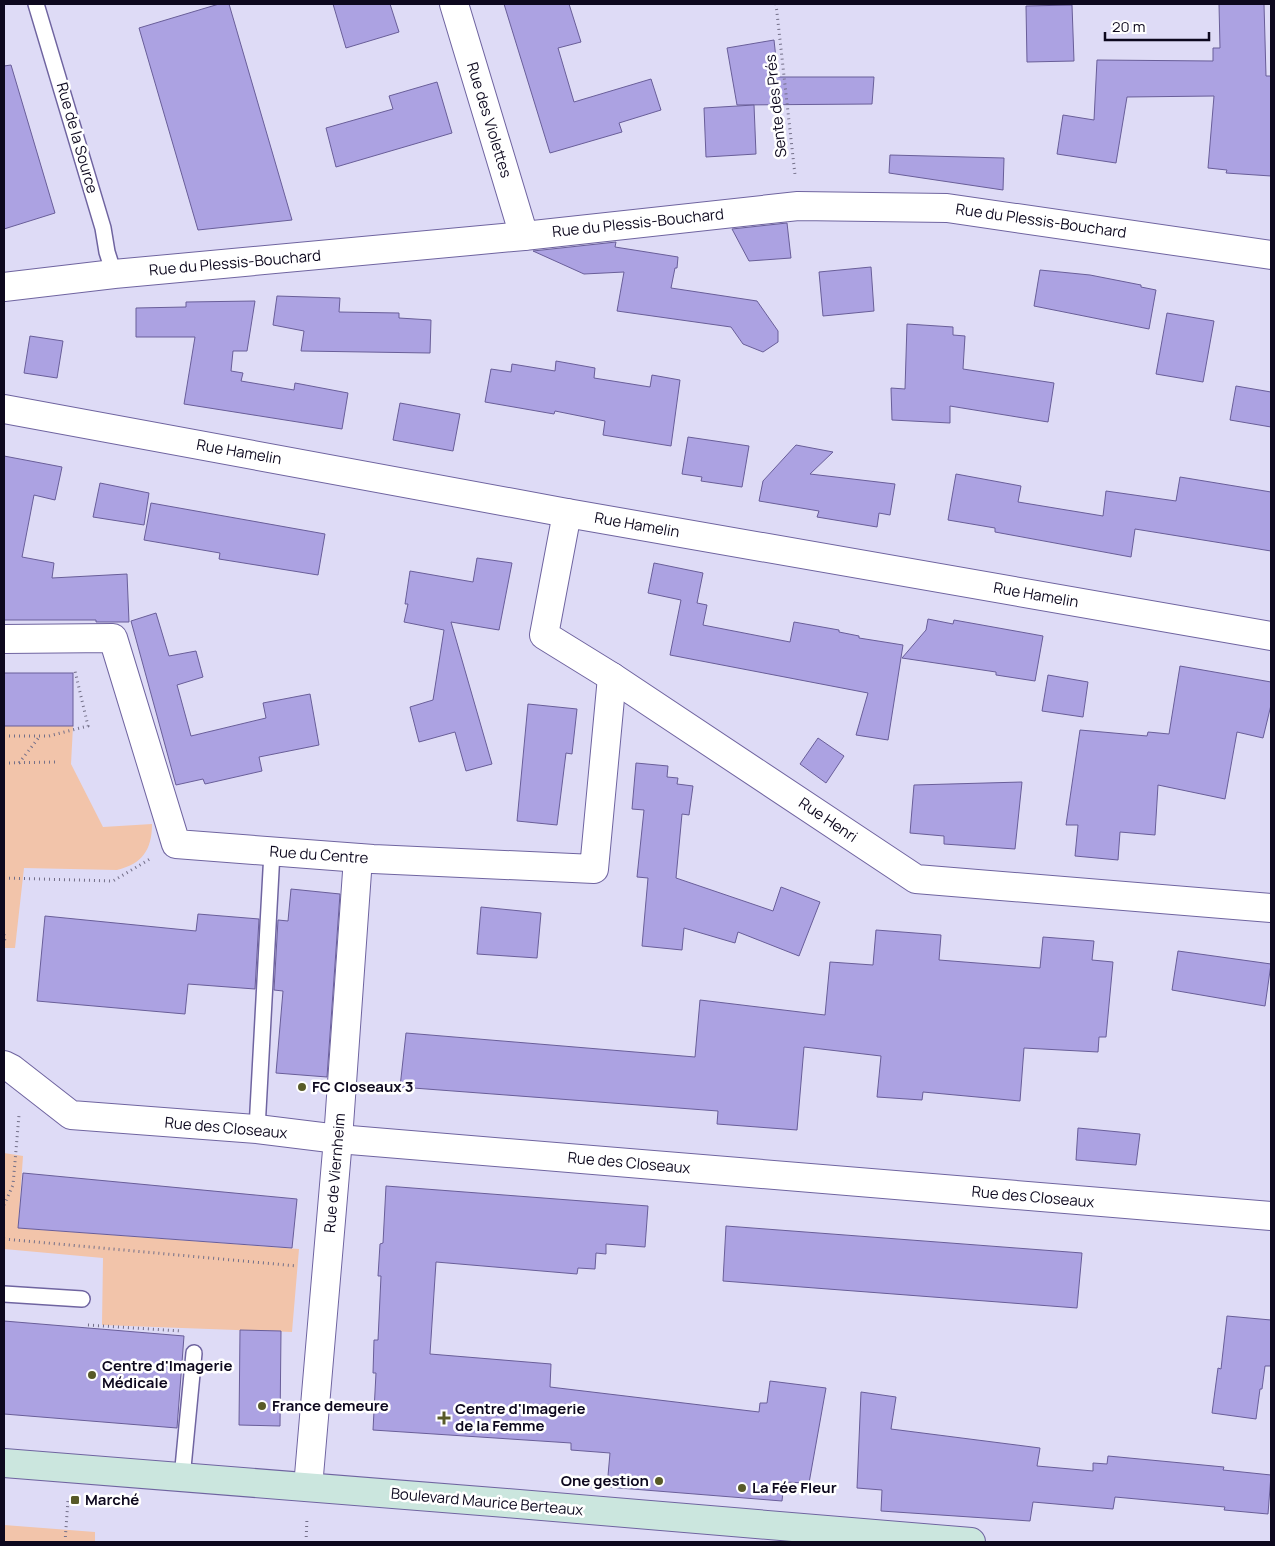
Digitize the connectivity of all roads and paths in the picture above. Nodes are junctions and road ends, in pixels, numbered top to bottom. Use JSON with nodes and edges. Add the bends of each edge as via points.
{"nodes":[{"id":1,"x":36,"y":4,"type":"edge"},
{"id":2,"x":454,"y":4,"type":"edge"},
{"id":3,"x":776,"y":4,"type":"edge"},
{"id":4,"x":798,"y":206,"type":"junction"},
{"id":5,"x":524,"y":236,"type":"junction"},
{"id":6,"x":1271,"y":255,"type":"edge"},
{"id":7,"x":114,"y":274,"type":"junction"},
{"id":8,"x":4,"y":287,"type":"edge"},
{"id":9,"x":4,"y":409,"type":"edge"},
{"id":10,"x":567,"y":513,"type":"junction"},
{"id":11,"x":1271,"y":636,"type":"edge"},
{"id":12,"x":4,"y":639,"type":"edge"},
{"id":13,"x":67,"y":639,"type":"junction"},
{"id":14,"x":612,"y":677,"type":"junction"},
{"id":15,"x":4,"y":736,"type":"edge"},
{"id":16,"x":40,"y":736,"type":"junction"},
{"id":17,"x":56,"y":762,"type":"dead end"},
{"id":18,"x":4,"y":763,"type":"edge"},
{"id":19,"x":20,"y":763,"type":"junction"},
{"id":20,"x":176,"y":844,"type":"junction"},
{"id":21,"x":272,"y":852,"type":"junction"},
{"id":22,"x":358,"y":858,"type":"junction"},
{"id":23,"x":4,"y":878,"type":"edge"},
{"id":24,"x":1271,"y":908,"type":"edge"},
{"id":25,"x":4,"y":935,"type":"edge"},
{"id":26,"x":4,"y":941,"type":"edge"},
{"id":27,"x":13,"y":1071,"type":"edge"},
{"id":28,"x":257,"y":1129,"type":"junction"},
{"id":29,"x":338,"y":1139,"type":"junction"},
{"id":30,"x":4,"y":1205,"type":"edge"},
{"id":31,"x":1271,"y":1216,"type":"edge"},
{"id":32,"x":4,"y":1239,"type":"edge"},
{"id":33,"x":327,"y":1269,"type":"junction"},
{"id":34,"x":4,"y":1294,"type":"edge"},
{"id":35,"x":58,"y":1297,"type":"junction"},
{"id":36,"x":82,"y":1299,"type":"dead end"},
{"id":37,"x":194,"y":1353,"type":"joint"},
{"id":38,"x":4,"y":1463,"type":"edge"},
{"id":39,"x":70,"y":1468,"type":"junction"},
{"id":40,"x":182,"y":1478,"type":"junction"},
{"id":41,"x":308,"y":1487,"type":"junction"},
{"id":42,"x":65,"y":1542,"type":"edge"},
{"id":43,"x":971,"y":1542,"type":"edge"}],
"edges":[{"from":1,"to":7,"type":"lane","name":"Rue de la Source"},
{"from":2,"to":5,"type":"street","name":"Rue des Violettes"},
{"from":3,"to":4,"type":"path","name":"Sente des Prés"},
{"from":4,"to":5,"type":"street","name":"Rue du Plessis-Bouchard"},
{"from":4,"to":6,"type":"street","name":"Rue du Plessis-Bouchard","via":[[947,208]]},
{"from":5,"to":7,"type":"street","name":"Rue du Plessis-Bouchard"},
{"from":7,"to":8,"type":"street","name":"Rue du Plessis-Bouchard"},
{"from":9,"to":10,"type":"street","name":"Rue Hamelin"},
{"from":10,"to":11,"type":"street","name":"Rue Hamelin"},
{"from":10,"to":14,"type":"street","name":"Rue Henri","via":[[544,635]]},
{"from":12,"to":13,"type":"street"},
{"from":13,"to":16,"type":"path","via":[[88,726]]},
{"from":13,"to":20,"type":"street","via":[[113,638]]},
{"from":14,"to":22,"type":"street","name":"Rue du Centre","via":[[594,869]]},
{"from":14,"to":24,"type":"street","name":"Rue Henri","via":[[916,879]]},
{"from":15,"to":16,"type":"path"},
{"from":16,"to":19,"type":"path"},
{"from":17,"to":19,"type":"path"},
{"from":18,"to":19,"type":"path"},
{"from":20,"to":21,"type":"street","name":"Rue du Centre"},
{"from":20,"to":23,"type":"path","via":[[112,881]]},
{"from":21,"to":22,"type":"street","name":"Rue du Centre"},
{"from":21,"to":28,"type":"lane"},
{"from":22,"to":29,"type":"street","name":"Rue de Viernheim"},
{"from":25,"to":26,"type":"path"},
{"from":27,"to":28,"type":"street","name":"Rue des Closeaux","via":[[71,1116]]},
{"from":27,"to":30,"type":"path","via":[[13,1185]]},
{"from":28,"to":29,"type":"street","name":"Rue des Closeaux"},
{"from":29,"to":31,"type":"street","name":"Rue des Closeaux"},
{"from":29,"to":33,"type":"street","name":"Rue de Viernheim"},
{"from":32,"to":33,"type":"path"},
{"from":33,"to":41,"type":"street","name":"Rue de Viernheim"},
{"from":34,"to":35,"type":"lane"},
{"from":35,"to":36,"type":"lane"},
{"from":35,"to":37,"type":"path","via":[[78,1324],[194,1332]]},
{"from":37,"to":40,"type":"lane"},
{"from":38,"to":39,"type":"street","name":"Boulevard Maurice Berteaux"},
{"from":39,"to":40,"type":"street","name":"Boulevard Maurice Berteaux"},
{"from":39,"to":42,"type":"path"},
{"from":40,"to":41,"type":"street","name":"Boulevard Maurice Berteaux"},
{"from":41,"to":43,"type":"street","name":"Boulevard Maurice Berteaux"}]}
